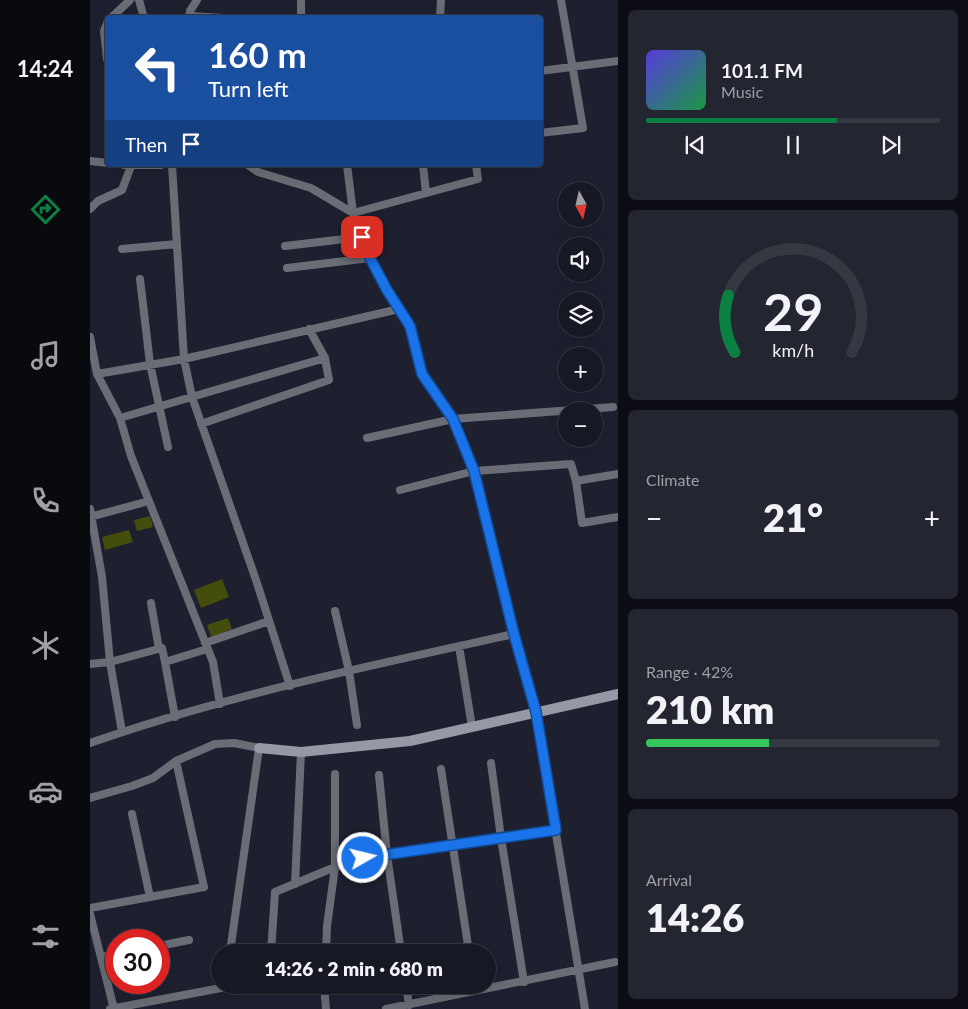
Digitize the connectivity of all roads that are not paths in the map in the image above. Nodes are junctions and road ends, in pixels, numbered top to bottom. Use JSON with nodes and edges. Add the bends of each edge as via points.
{"nodes":[{"id":1,"x":130,"y":0,"type":"edge"},
{"id":2,"x":139,"y":0,"type":"edge"},
{"id":3,"x":197,"y":0,"type":"edge"},
{"id":4,"x":301,"y":0,"type":"edge"},
{"id":5,"x":441,"y":0,"type":"edge"},
{"id":6,"x":561,"y":0,"type":"edge"},
{"id":7,"x":114,"y":15,"type":"edge"},
{"id":8,"x":143,"y":15,"type":"edge"},
{"id":9,"x":189,"y":15,"type":"edge"},
{"id":10,"x":301,"y":15,"type":"edge"},
{"id":11,"x":440,"y":15,"type":"edge"},
{"id":12,"x":618,"y":61,"type":"edge"},
{"id":13,"x":573,"y":67,"type":"junction"},
{"id":14,"x":543,"y":71,"type":"edge"},
{"id":15,"x":543,"y":133,"type":"edge"},
{"id":16,"x":90,"y":160,"type":"edge"},
{"id":17,"x":105,"y":162,"type":"edge"},
{"id":18,"x":128,"y":167,"type":"edge"},
{"id":19,"x":172,"y":167,"type":"edge"},
{"id":20,"x":251,"y":167,"type":"edge"},
{"id":21,"x":347,"y":167,"type":"edge"},
{"id":22,"x":423,"y":167,"type":"edge"},
{"id":23,"x":476,"y":167,"type":"edge"},
{"id":24,"x":426,"y":193,"type":"junction"},
{"id":25,"x":90,"y":209,"type":"edge"},
{"id":26,"x":353,"y":213,"type":"junction"},
{"id":27,"x":362,"y":237,"type":"junction"},
{"id":28,"x":177,"y":244,"type":"junction"},
{"id":29,"x":284,"y":246,"type":"dead end"},
{"id":30,"x":122,"y":249,"type":"dead end"},
{"id":31,"x":370,"y":258,"type":"junction"},
{"id":32,"x":287,"y":268,"type":"dead end"},
{"id":33,"x":140,"y":279,"type":"dead end"},
{"id":34,"x":399,"y":309,"type":"junction"},
{"id":35,"x":309,"y":329,"type":"junction"},
{"id":36,"x":90,"y":337,"type":"edge"},
{"id":37,"x":325,"y":358,"type":"junction"},
{"id":38,"x":184,"y":359,"type":"junction"},
{"id":39,"x":150,"y":364,"type":"junction"},
{"id":40,"x":97,"y":374,"type":"junction"},
{"id":41,"x":192,"y":397,"type":"junction"},
{"id":42,"x":158,"y":407,"type":"junction"},
{"id":43,"x":612,"y":408,"type":"dead end"},
{"id":44,"x":120,"y":418,"type":"junction"},
{"id":45,"x":453,"y":419,"type":"junction"},
{"id":46,"x":201,"y":424,"type":"junction"},
{"id":47,"x":367,"y":438,"type":"dead end"},
{"id":48,"x":168,"y":447,"type":"dead end"},
{"id":49,"x":474,"y":471,"type":"junction"},
{"id":50,"x":618,"y":474,"type":"edge"},
{"id":51,"x":576,"y":481,"type":"junction"},
{"id":52,"x":400,"y":490,"type":"dead end"},
{"id":53,"x":150,"y":501,"type":"junction"},
{"id":54,"x":91,"y":514,"type":"edge"},
{"id":55,"x":618,"y":517,"type":"edge"},
{"id":56,"x":151,"y":603,"type":"dead end"},
{"id":57,"x":334,"y":611,"type":"dead end"},
{"id":58,"x":269,"y":621,"type":"junction"},
{"id":59,"x":514,"y":634,"type":"junction"},
{"id":60,"x":206,"y":646,"type":"junction"},
{"id":61,"x":459,"y":646,"type":"junction"},
{"id":62,"x":159,"y":649,"type":"junction"},
{"id":63,"x":110,"y":662,"type":"junction"},
{"id":64,"x":165,"y":662,"type":"junction"},
{"id":65,"x":90,"y":664,"type":"edge"},
{"id":66,"x":349,"y":671,"type":"junction"},
{"id":67,"x":290,"y":686,"type":"junction"},
{"id":68,"x":618,"y":694,"type":"edge"},
{"id":69,"x":220,"y":704,"type":"junction"},
{"id":70,"x":536,"y":712,"type":"junction"},
{"id":71,"x":175,"y":717,"type":"junction"},
{"id":72,"x":357,"y":725,"type":"dead end"},
{"id":73,"x":472,"y":727,"type":"junction"},
{"id":74,"x":122,"y":732,"type":"junction"},
{"id":75,"x":90,"y":743,"type":"edge"},
{"id":76,"x":259,"y":748,"type":"junction"},
{"id":77,"x":301,"y":752,"type":"junction"},
{"id":78,"x":176,"y":761,"type":"junction"},
{"id":79,"x":491,"y":763,"type":"dead end"},
{"id":80,"x":441,"y":770,"type":"dead end"},
{"id":81,"x":335,"y":774,"type":"dead end"},
{"id":82,"x":378,"y":774,"type":"dead end"},
{"id":83,"x":90,"y":798,"type":"edge"},
{"id":84,"x":132,"y":814,"type":"dead end"},
{"id":85,"x":556,"y":830,"type":"junction"},
{"id":86,"x":501,"y":838,"type":"junction"},
{"id":87,"x":452,"y":846,"type":"junction"},
{"id":88,"x":387,"y":855,"type":"junction"},
{"id":89,"x":335,"y":867,"type":"junction"},
{"id":90,"x":295,"y":884,"type":"junction"},
{"id":91,"x":150,"y":897,"type":"junction"},
{"id":92,"x":90,"y":908,"type":"edge"},
{"id":93,"x":90,"y":914,"type":"edge"},
{"id":94,"x":189,"y":940,"type":"dead end"},
{"id":95,"x":170,"y":944,"type":"edge"},
{"id":96,"x":231,"y":944,"type":"edge"},
{"id":97,"x":272,"y":944,"type":"edge"},
{"id":98,"x":326,"y":944,"type":"edge"},
{"id":99,"x":400,"y":944,"type":"edge"},
{"id":100,"x":468,"y":944,"type":"edge"},
{"id":101,"x":105,"y":955,"type":"edge"},
{"id":102,"x":101,"y":956,"type":"junction"},
{"id":103,"x":615,"y":962,"type":"dead end"},
{"id":104,"x":578,"y":970,"type":"junction"},
{"id":105,"x":524,"y":982,"type":"junction"},
{"id":106,"x":496,"y":985,"type":"edge"},
{"id":107,"x":211,"y":989,"type":"edge"},
{"id":108,"x":325,"y":994,"type":"edge"},
{"id":109,"x":407,"y":994,"type":"edge"},
{"id":110,"x":450,"y":994,"type":"edge"},
{"id":111,"x":409,"y":1004,"type":"junction"},
{"id":112,"x":113,"y":1009,"type":"edge"},
{"id":113,"x":326,"y":1009,"type":"edge"},
{"id":114,"x":386,"y":1009,"type":"edge"},
{"id":115,"x":585,"y":1009,"type":"edge"}],
"edges":[{"from":1,"to":7,"type":"street"},
{"from":2,"to":8,"type":"street"},
{"from":3,"to":9,"type":"street"},
{"from":4,"to":10,"type":"street"},
{"from":5,"to":11,"type":"street"},
{"from":6,"to":13,"type":"street"},
{"from":12,"to":13,"type":"street"},
{"from":13,"to":14,"type":"street"},
{"from":13,"to":15,"type":"street","via":[[583,128]]},
{"from":16,"to":17,"type":"street"},
{"from":18,"to":25,"type":"street","via":[[122,190],[98,201]]},
{"from":19,"to":28,"type":"street"},
{"from":20,"to":26,"type":"street","via":[[310,188]]},
{"from":21,"to":26,"type":"street"},
{"from":22,"to":24,"type":"street"},
{"from":23,"to":24,"type":"street","via":[[478,179]]},
{"from":24,"to":26,"type":"street"},
{"from":26,"to":27,"type":"street"},
{"from":27,"to":29,"type":"street"},
{"from":27,"to":31,"type":"street"},
{"from":28,"to":30,"type":"street"},
{"from":28,"to":38,"type":"street"},
{"from":31,"to":32,"type":"street"},
{"from":31,"to":34,"type":"street"},
{"from":33,"to":39,"type":"street"},
{"from":34,"to":35,"type":"street"},
{"from":34,"to":45,"type":"street","via":[[410,326],[422,374]]},
{"from":35,"to":37,"type":"street"},
{"from":35,"to":38,"type":"street"},
{"from":36,"to":40,"type":"street"},
{"from":37,"to":41,"type":"street"},
{"from":37,"to":46,"type":"street","via":[[329,380]]},
{"from":38,"to":39,"type":"street"},
{"from":38,"to":41,"type":"street"},
{"from":39,"to":40,"type":"street"},
{"from":39,"to":42,"type":"street"},
{"from":40,"to":44,"type":"street"},
{"from":41,"to":42,"type":"street"},
{"from":41,"to":46,"type":"street"},
{"from":42,"to":44,"type":"street"},
{"from":42,"to":48,"type":"street"},
{"from":43,"to":45,"type":"street"},
{"from":44,"to":53,"type":"street"},
{"from":45,"to":47,"type":"street"},
{"from":45,"to":49,"type":"street"},
{"from":46,"to":58,"type":"street"},
{"from":49,"to":51,"type":"street","via":[[572,464]]},
{"from":49,"to":52,"type":"street"},
{"from":49,"to":59,"type":"street"},
{"from":50,"to":51,"type":"street"},
{"from":51,"to":55,"type":"street","via":[[582,523]]},
{"from":53,"to":54,"type":"street"},
{"from":53,"to":60,"type":"street"},
{"from":54,"to":63,"type":"street","via":[[102,577]]},
{"from":56,"to":62,"type":"street"},
{"from":57,"to":66,"type":"street"},
{"from":58,"to":60,"type":"street"},
{"from":58,"to":67,"type":"street"},
{"from":59,"to":61,"type":"street"},
{"from":59,"to":70,"type":"street"},
{"from":60,"to":64,"type":"street"},
{"from":60,"to":69,"type":"street","via":[[213,662]]},
{"from":61,"to":66,"type":"street"},
{"from":61,"to":73,"type":"street"},
{"from":62,"to":63,"type":"street"},
{"from":62,"to":64,"type":"street","via":[[162,648]]},
{"from":63,"to":65,"type":"street"},
{"from":63,"to":74,"type":"street"},
{"from":64,"to":71,"type":"street"},
{"from":66,"to":67,"type":"street"},
{"from":66,"to":72,"type":"street"},
{"from":67,"to":69,"type":"street"},
{"from":68,"to":70,"type":"street"},
{"from":69,"to":71,"type":"street"},
{"from":70,"to":73,"type":"street"},
{"from":70,"to":85,"type":"street"},
{"from":71,"to":74,"type":"street"},
{"from":73,"to":77,"type":"street","via":[[410,741]]},
{"from":74,"to":75,"type":"street"},
{"from":76,"to":77,"type":"street"},
{"from":76,"to":78,"type":"street","via":[[220,743]]},
{"from":76,"to":96,"type":"street"},
{"from":77,"to":90,"type":"street"},
{"from":78,"to":83,"type":"street","via":[[153,778]]},
{"from":78,"to":91,"type":"street","via":[[204,887]]},
{"from":79,"to":86,"type":"street"},
{"from":80,"to":87,"type":"street"},
{"from":81,"to":89,"type":"street"},
{"from":82,"to":88,"type":"street"},
{"from":84,"to":91,"type":"street"},
{"from":85,"to":86,"type":"street"},
{"from":85,"to":104,"type":"street"},
{"from":86,"to":87,"type":"street"},
{"from":86,"to":105,"type":"street"},
{"from":87,"to":88,"type":"street"},
{"from":87,"to":100,"type":"street"},
{"from":88,"to":89,"type":"street"},
{"from":88,"to":99,"type":"street"},
{"from":89,"to":90,"type":"street"},
{"from":89,"to":98,"type":"street"},
{"from":90,"to":97,"type":"street","via":[[275,892]]},
{"from":91,"to":92,"type":"street"},
{"from":93,"to":102,"type":"street"},
{"from":94,"to":95,"type":"street"},
{"from":101,"to":102,"type":"street"},
{"from":102,"to":112,"type":"street"},
{"from":103,"to":104,"type":"street"},
{"from":104,"to":105,"type":"street"},
{"from":104,"to":115,"type":"street"},
{"from":105,"to":106,"type":"street"},
{"from":107,"to":112,"type":"street"},
{"from":108,"to":113,"type":"street"},
{"from":109,"to":111,"type":"street"},
{"from":110,"to":111,"type":"street"},
{"from":111,"to":114,"type":"street"}]}
